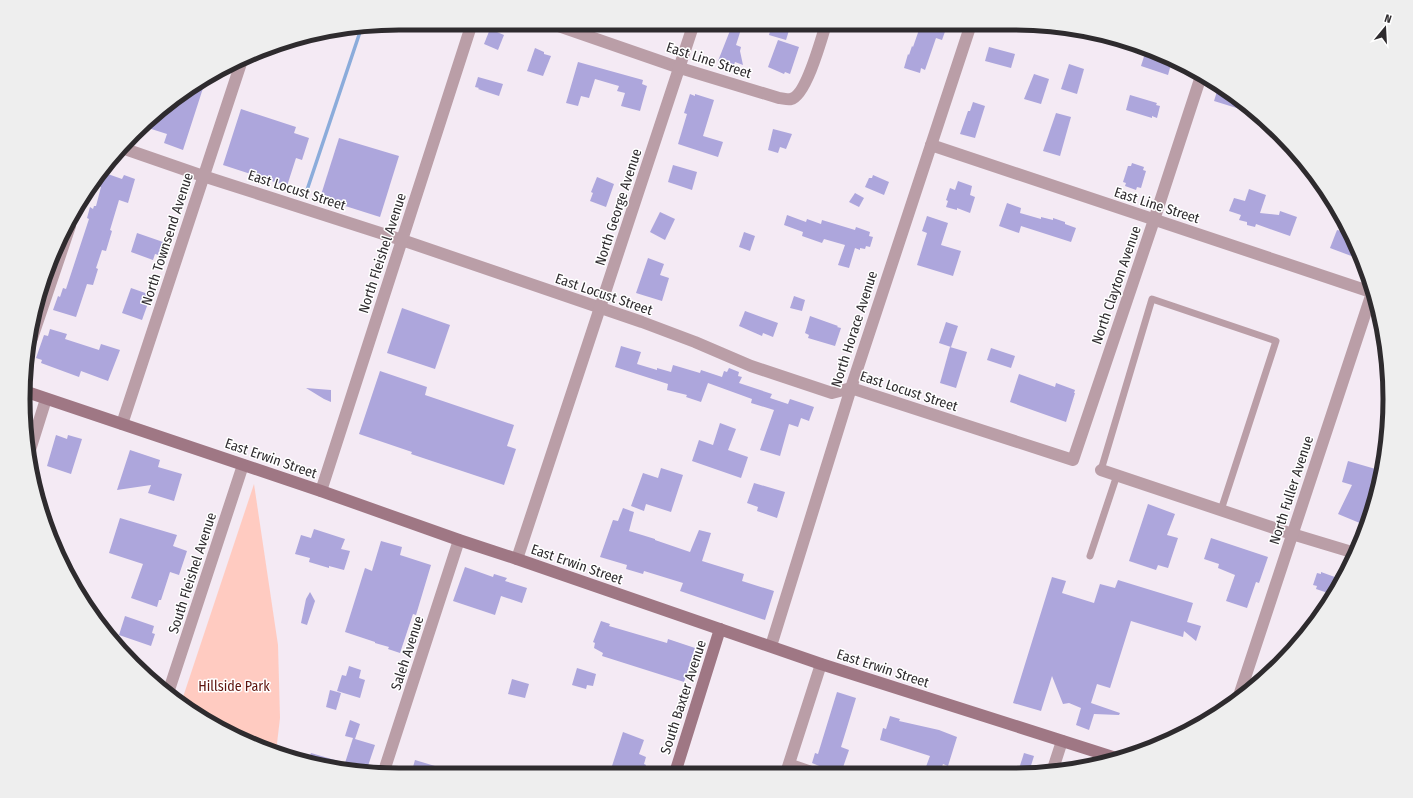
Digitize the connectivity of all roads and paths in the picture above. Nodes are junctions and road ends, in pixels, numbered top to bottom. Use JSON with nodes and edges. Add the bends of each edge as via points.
{"nodes":[{"id":1,"x":470,"y":30,"type":"edge"},
{"id":2,"x":570,"y":30,"type":"edge"},
{"id":3,"x":692,"y":30,"type":"edge"},
{"id":4,"x":824,"y":30,"type":"edge"},
{"id":5,"x":969,"y":30,"type":"edge"},
{"id":6,"x":240,"y":66,"type":"edge"},
{"id":7,"x":680,"y":68,"type":"junction"},
{"id":8,"x":1200,"y":80,"type":"edge"},
{"id":9,"x":931,"y":146,"type":"junction"},
{"id":10,"x":127,"y":150,"type":"edge"},
{"id":11,"x":203,"y":176,"type":"junction"},
{"id":12,"x":1154,"y":220,"type":"junction"},
{"id":13,"x":402,"y":240,"type":"junction"},
{"id":14,"x":63,"y":248,"type":"edge"},
{"id":15,"x":1366,"y":290,"type":"edge"},
{"id":16,"x":1370,"y":302,"type":"edge"},
{"id":17,"x":600,"y":308,"type":"junction"},
{"id":18,"x":41,"y":313,"type":"edge"},
{"id":19,"x":851,"y":388,"type":"junction"},
{"id":20,"x":30,"y":393,"type":"edge"},
{"id":21,"x":46,"y":399,"type":"junction"},
{"id":22,"x":122,"y":424,"type":"junction"},
{"id":23,"x":33,"y":442,"type":"edge"},
{"id":24,"x":1073,"y":460,"type":"joint"},
{"id":25,"x":243,"y":465,"type":"junction"},
{"id":26,"x":1101,"y":470,"type":"joint"},
{"id":27,"x":1117,"y":475,"type":"junction"},
{"id":28,"x":321,"y":491,"type":"junction"},
{"id":29,"x":1221,"y":510,"type":"junction"},
{"id":30,"x":1292,"y":534,"type":"junction"},
{"id":31,"x":459,"y":540,"type":"junction"},
{"id":32,"x":1350,"y":551,"type":"edge"},
{"id":33,"x":1090,"y":556,"type":"dead end"},
{"id":34,"x":517,"y":559,"type":"junction"},
{"id":35,"x":720,"y":629,"type":"junction"},
{"id":36,"x":771,"y":646,"type":"junction"},
{"id":37,"x":821,"y":664,"type":"junction"},
{"id":38,"x":170,"y":688,"type":"edge"},
{"id":39,"x":1241,"y":690,"type":"edge"},
{"id":40,"x":1062,"y":741,"type":"junction"},
{"id":41,"x":1108,"y":756,"type":"edge"},
{"id":42,"x":1054,"y":766,"type":"edge"},
{"id":43,"x":385,"y":767,"type":"edge"},
{"id":44,"x":788,"y":767,"type":"edge"},
{"id":45,"x":676,"y":768,"type":"edge"}],
"edges":[{"from":1,"to":13,"type":"street","name":"North Fleishel Avenue"},
{"from":2,"to":7,"type":"street","name":"East Line Street"},
{"from":3,"to":7,"type":"street","name":"North George Avenue"},
{"from":4,"to":7,"type":"street","name":"East Line Street","via":[[809,75],[801,90],[791,99],[779,98]]},
{"from":5,"to":9,"type":"street","name":"North Horace Avenue"},
{"from":6,"to":11,"type":"street","name":"North Townsend Avenue"},
{"from":7,"to":17,"type":"street","name":"North George Avenue"},
{"from":8,"to":12,"type":"street","name":"North Clayton Avenue"},
{"from":9,"to":12,"type":"street","name":"East Line Street"},
{"from":9,"to":19,"type":"street","name":"North Horace Avenue"},
{"from":10,"to":11,"type":"street","name":"East Locust Street"},
{"from":11,"to":13,"type":"street","name":"East Locust Street"},
{"from":11,"to":22,"type":"street","name":"North Townsend Avenue"},
{"from":12,"to":15,"type":"street","name":"East Line Street"},
{"from":12,"to":24,"type":"street","name":"North Clayton Avenue"},
{"from":13,"to":17,"type":"street","name":"East Locust Street"},
{"from":13,"to":28,"type":"street","name":"North Fleishel Avenue"},
{"from":14,"to":18,"type":"street"},
{"from":16,"to":30,"type":"street","name":"North Fuller Avenue"},
{"from":17,"to":19,"type":"street","name":"East Locust Street","via":[[695,342],[751,366],[832,393]]},
{"from":17,"to":34,"type":"street","name":"North George Avenue"},
{"from":19,"to":24,"type":"street","name":"East Locust Street"},
{"from":19,"to":36,"type":"street","name":"North Horace Avenue"},
{"from":20,"to":21,"type":"main road","name":"East Erwin Street"},
{"from":21,"to":22,"type":"main road","name":"East Erwin Street"},
{"from":21,"to":23,"type":"street"},
{"from":22,"to":25,"type":"main road","name":"East Erwin Street"},
{"from":25,"to":28,"type":"main road","name":"East Erwin Street"},
{"from":25,"to":38,"type":"street","name":"South Fleishel Avenue"},
{"from":26,"to":27,"type":"street"},
{"from":26,"to":29,"type":"lane","via":[[1152,299],[1276,340]]},
{"from":27,"to":29,"type":"street"},
{"from":27,"to":33,"type":"lane"},
{"from":28,"to":31,"type":"main road","name":"East Erwin Street"},
{"from":29,"to":30,"type":"street"},
{"from":30,"to":32,"type":"street"},
{"from":30,"to":39,"type":"street","name":"North Fuller Avenue"},
{"from":31,"to":34,"type":"main road","name":"East Erwin Street"},
{"from":31,"to":43,"type":"street","name":"Saleh Avenue"},
{"from":34,"to":35,"type":"main road","name":"East Erwin Street"},
{"from":35,"to":36,"type":"main road","name":"East Erwin Street"},
{"from":35,"to":45,"type":"main road","name":"South Baxter Avenue"},
{"from":36,"to":37,"type":"main road","name":"East Erwin Street"},
{"from":37,"to":40,"type":"main road","name":"East Erwin Street"},
{"from":37,"to":44,"type":"street"},
{"from":40,"to":41,"type":"main road","name":"East Erwin Street"},
{"from":40,"to":42,"type":"street"}]}
